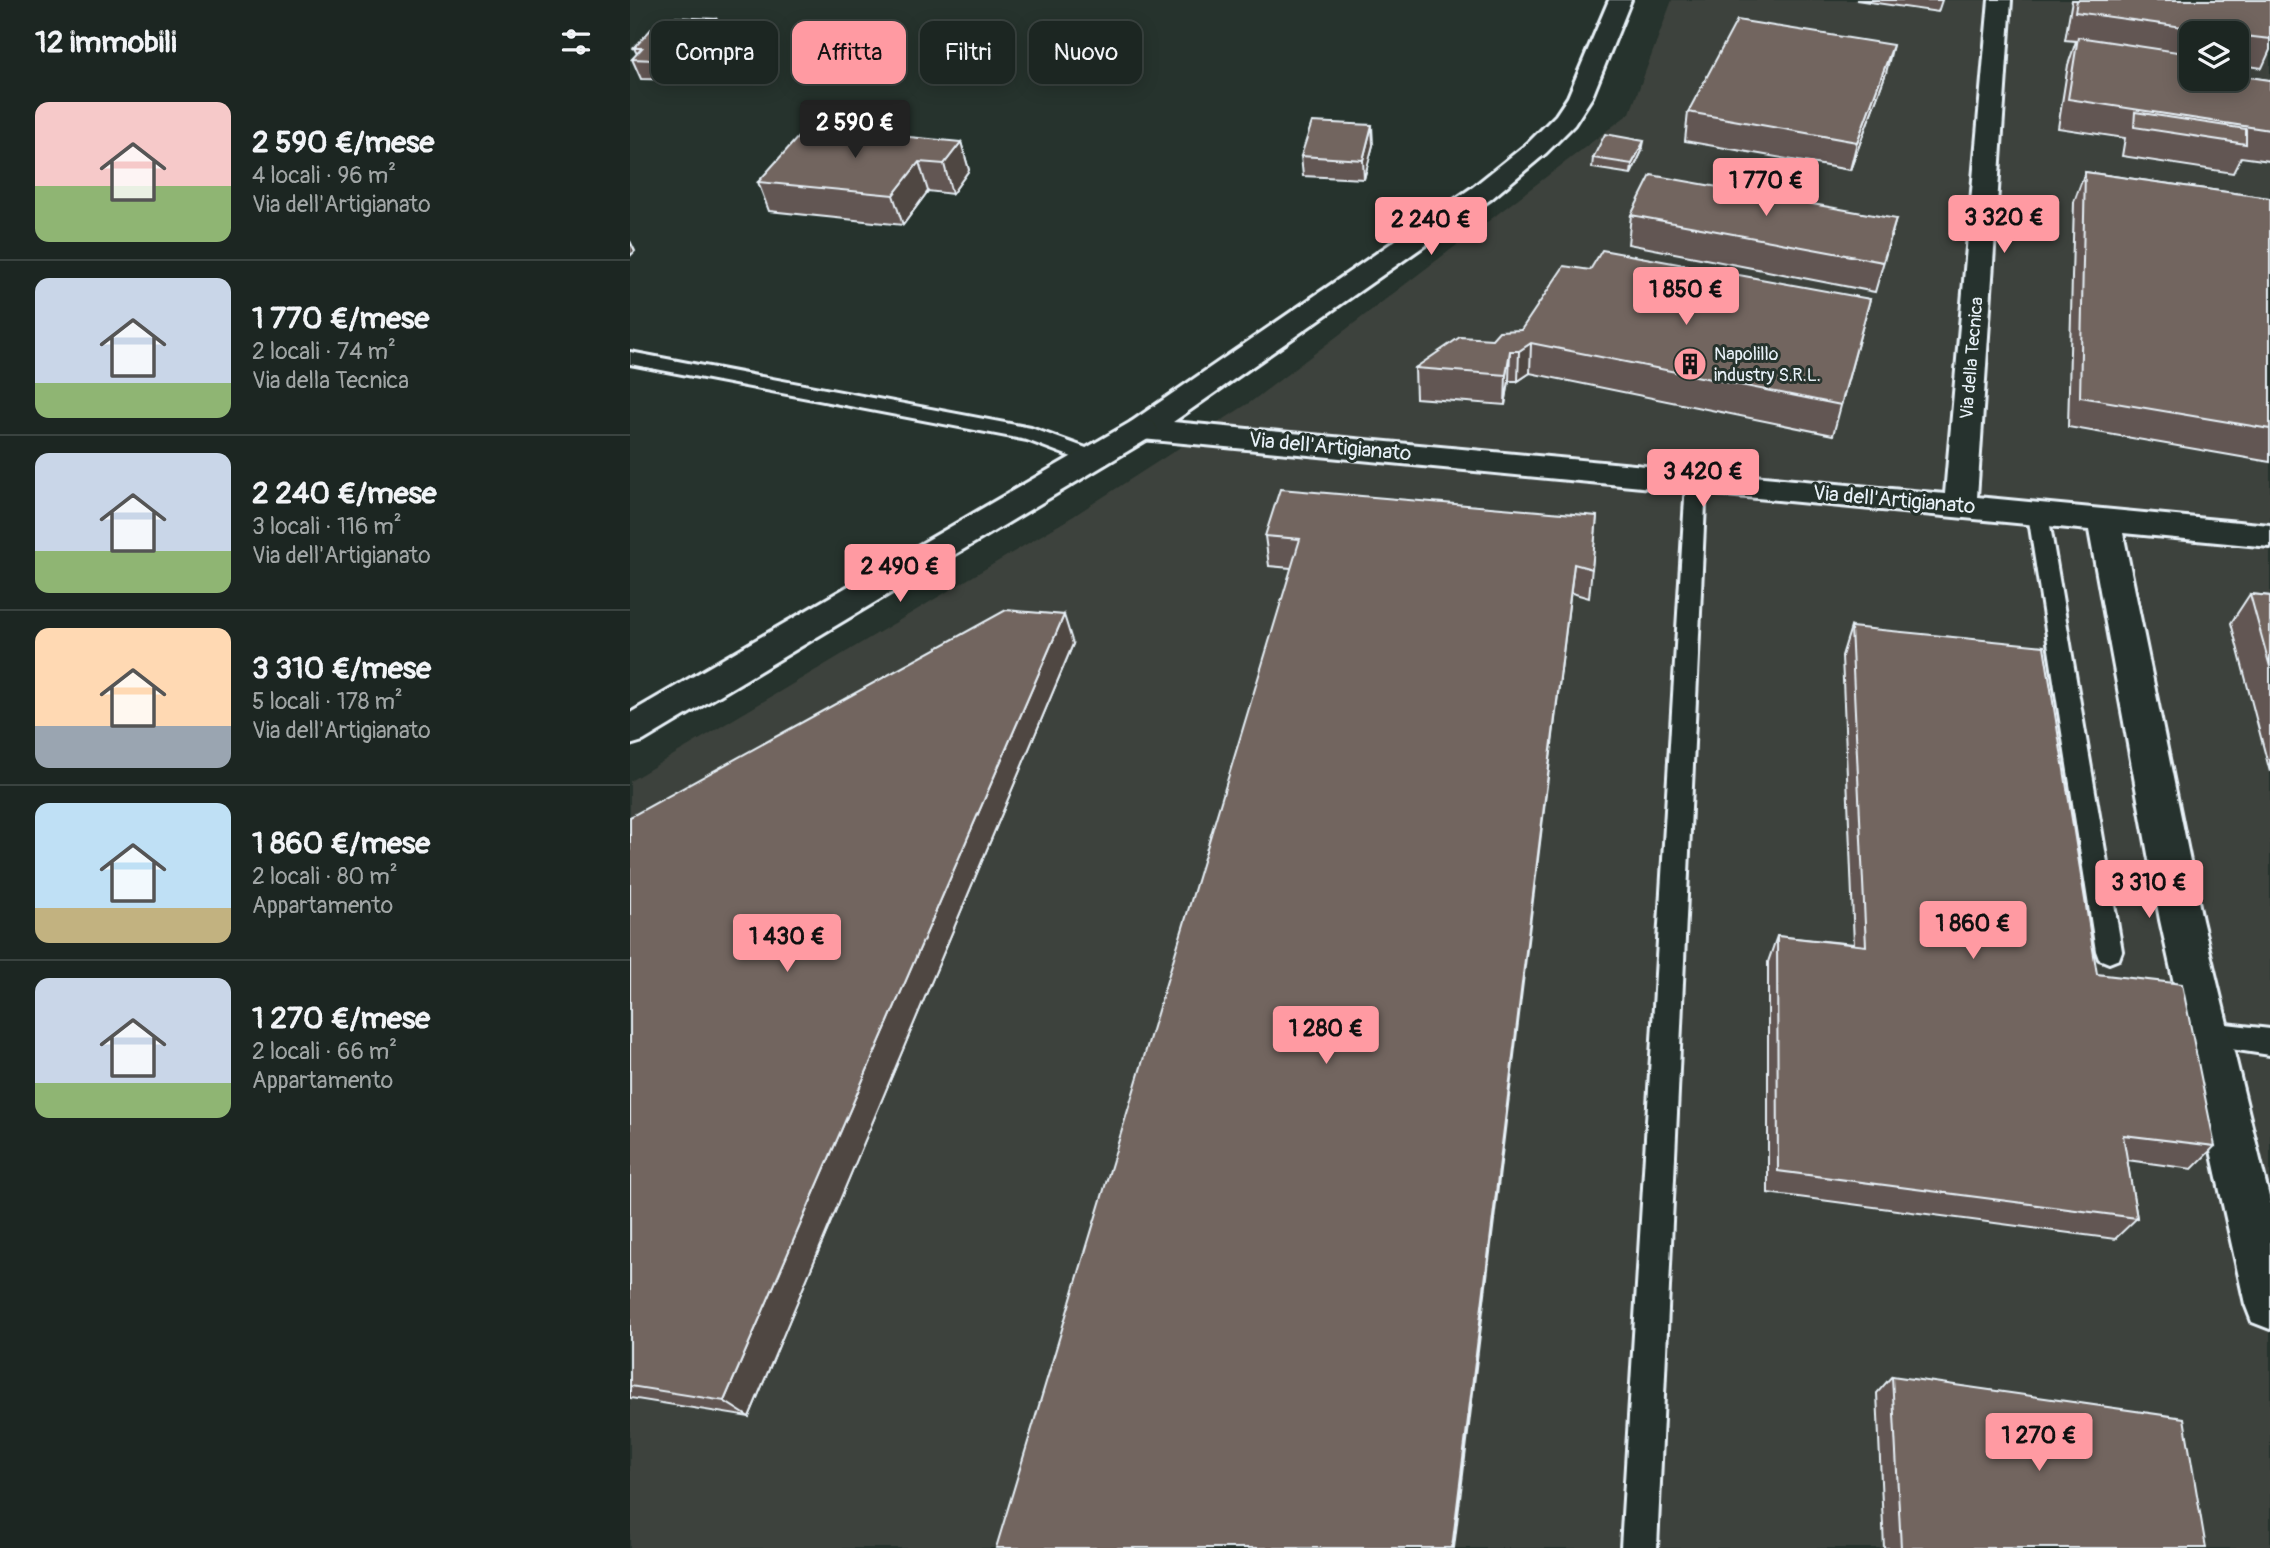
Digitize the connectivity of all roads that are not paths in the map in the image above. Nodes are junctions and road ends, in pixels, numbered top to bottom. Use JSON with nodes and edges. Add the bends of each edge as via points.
{"nodes":[{"id":1,"x":1620,"y":0,"type":"edge"},
{"id":2,"x":2000,"y":0,"type":"edge"},
{"id":3,"x":630,"y":358,"type":"edge"},
{"id":4,"x":1142,"y":429,"type":"junction"},
{"id":5,"x":1093,"y":458,"type":"junction"},
{"id":6,"x":1696,"y":482,"type":"junction"},
{"id":7,"x":1960,"y":507,"type":"junction"},
{"id":8,"x":2038,"y":514,"type":"junction"},
{"id":9,"x":2104,"y":520,"type":"junction"},
{"id":10,"x":2270,"y":536,"type":"edge"},
{"id":11,"x":630,"y":732,"type":"edge"},
{"id":12,"x":2109,"y":951,"type":"dead end"},
{"id":13,"x":2208,"y":1035,"type":"junction"},
{"id":14,"x":2270,"y":1042,"type":"edge"},
{"id":15,"x":2270,"y":1304,"type":"edge"},
{"id":16,"x":1639,"y":1548,"type":"edge"}],
"edges":[{"from":1,"to":4,"type":"street","via":[[1580,97],[1537,148],[1482,193]]},
{"from":2,"to":7,"type":"street","name":"Via della Tecnica"},
{"from":3,"to":5,"type":"lane","via":[[1031,434]]},
{"from":4,"to":5,"type":"street"},
{"from":4,"to":6,"type":"street","name":"Via dell'Artigianato"},
{"from":5,"to":11,"type":"street"},
{"from":6,"to":7,"type":"street","name":"Via dell'Artigianato"},
{"from":6,"to":16,"type":"lane"},
{"from":7,"to":8,"type":"street","name":"Via dell'Artigianato"},
{"from":8,"to":9,"type":"street","name":"Via dell'Artigianato"},
{"from":8,"to":12,"type":"lane"},
{"from":9,"to":10,"type":"street","name":"Via dell'Artigianato"},
{"from":9,"to":13,"type":"street","via":[[2181,920]]},
{"from":13,"to":14,"type":"lane"},
{"from":13,"to":15,"type":"street"}]}
